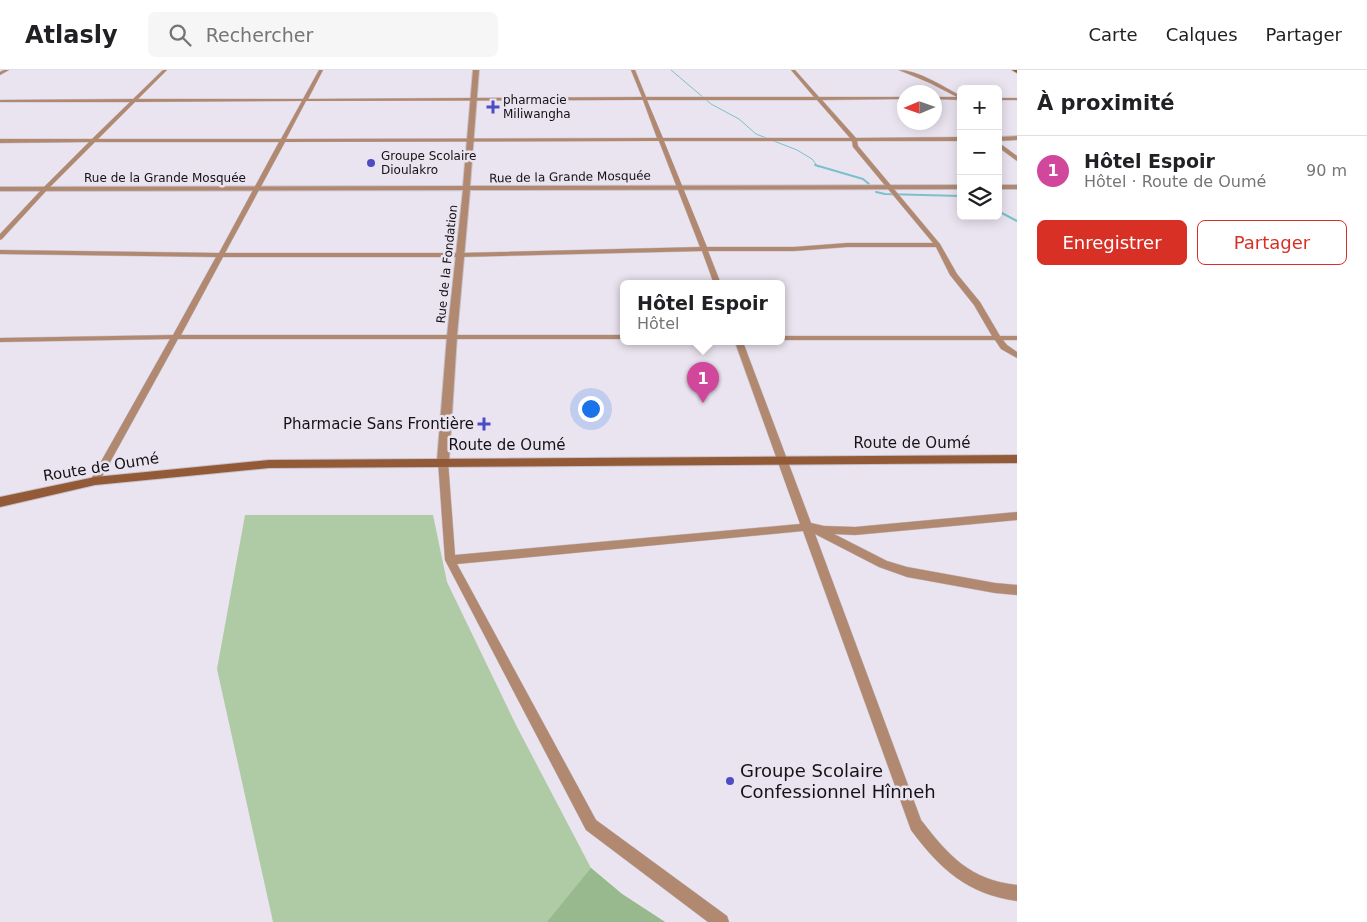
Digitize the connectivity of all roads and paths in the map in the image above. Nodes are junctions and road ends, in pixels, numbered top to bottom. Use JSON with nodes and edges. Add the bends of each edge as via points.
{"nodes":[{"id":1,"x":7,"y":70,"type":"edge"},
{"id":2,"x":165,"y":70,"type":"edge"},
{"id":3,"x":321,"y":70,"type":"edge"},
{"id":4,"x":476,"y":70,"type":"edge"},
{"id":5,"x":633,"y":70,"type":"edge"},
{"id":6,"x":793,"y":70,"type":"edge"},
{"id":7,"x":901,"y":70,"type":"edge"},
{"id":8,"x":0,"y":74,"type":"edge"},
{"id":9,"x":957,"y":96,"type":"edge"},
{"id":10,"x":644,"y":98,"type":"junction"},
{"id":11,"x":818,"y":98,"type":"junction"},
{"id":12,"x":897,"y":98,"type":"edge"},
{"id":13,"x":942,"y":98,"type":"edge"},
{"id":14,"x":957,"y":98,"type":"edge"},
{"id":15,"x":1002,"y":98,"type":"edge"},
{"id":16,"x":1017,"y":98,"type":"edge"},
{"id":17,"x":475,"y":100,"type":"junction"},
{"id":18,"x":0,"y":101,"type":"edge"},
{"id":19,"x":134,"y":101,"type":"junction"},
{"id":20,"x":304,"y":101,"type":"junction"},
{"id":21,"x":1002,"y":138,"type":"edge"},
{"id":22,"x":1017,"y":138,"type":"edge"},
{"id":23,"x":660,"y":139,"type":"junction"},
{"id":24,"x":854,"y":139,"type":"junction"},
{"id":25,"x":957,"y":139,"type":"edge"},
{"id":26,"x":94,"y":140,"type":"junction"},
{"id":27,"x":284,"y":140,"type":"junction"},
{"id":28,"x":471,"y":140,"type":"junction"},
{"id":29,"x":0,"y":141,"type":"edge"},
{"id":30,"x":1002,"y":147,"type":"edge"},
{"id":31,"x":1017,"y":158,"type":"edge"},
{"id":32,"x":680,"y":187,"type":"junction"},
{"id":33,"x":890,"y":187,"type":"junction"},
{"id":34,"x":957,"y":187,"type":"edge"},
{"id":35,"x":1002,"y":187,"type":"edge"},
{"id":36,"x":1017,"y":187,"type":"edge"},
{"id":37,"x":0,"y":189,"type":"edge"},
{"id":38,"x":44,"y":189,"type":"junction"},
{"id":39,"x":256,"y":190,"type":"junction"},
{"id":40,"x":467,"y":190,"type":"junction"},
{"id":41,"x":0,"y":238,"type":"edge"},
{"id":42,"x":938,"y":245,"type":"junction"},
{"id":43,"x":704,"y":249,"type":"junction"},
{"id":44,"x":0,"y":252,"type":"edge"},
{"id":45,"x":221,"y":255,"type":"junction"},
{"id":46,"x":462,"y":255,"type":"junction"},
{"id":47,"x":716,"y":280,"type":"edge"},
{"id":48,"x":452,"y":336,"type":"junction"},
{"id":49,"x":620,"y":337,"type":"edge"},
{"id":50,"x":175,"y":338,"type":"junction"},
{"id":51,"x":785,"y":338,"type":"edge"},
{"id":52,"x":1017,"y":338,"type":"edge"},
{"id":53,"x":998,"y":339,"type":"junction"},
{"id":54,"x":0,"y":340,"type":"edge"},
{"id":55,"x":741,"y":345,"type":"edge"},
{"id":56,"x":1017,"y":356,"type":"edge"},
{"id":57,"x":1017,"y":459,"type":"edge"},
{"id":58,"x":784,"y":460,"type":"junction"},
{"id":59,"x":444,"y":462,"type":"junction"},
{"id":60,"x":95,"y":482,"type":"junction"},
{"id":61,"x":0,"y":502,"type":"edge"},
{"id":62,"x":1017,"y":516,"type":"edge"},
{"id":63,"x":808,"y":526,"type":"junction"},
{"id":64,"x":450,"y":560,"type":"junction"},
{"id":65,"x":1017,"y":590,"type":"edge"},
{"id":66,"x":1017,"y":893,"type":"edge"},
{"id":67,"x":721,"y":922,"type":"edge"}],
"edges":[{"from":1,"to":8,"type":"street"},
{"from":2,"to":19,"type":"street"},
{"from":3,"to":20,"type":"street"},
{"from":4,"to":17,"type":"street","name":"Rue de la Fondation"},
{"from":5,"to":10,"type":"street"},
{"from":6,"to":11,"type":"street"},
{"from":7,"to":9,"type":"street"},
{"from":10,"to":11,"type":"street"},
{"from":10,"to":17,"type":"street"},
{"from":10,"to":23,"type":"street"},
{"from":11,"to":12,"type":"street"},
{"from":11,"to":24,"type":"street"},
{"from":13,"to":14,"type":"street"},
{"from":15,"to":16,"type":"street"},
{"from":17,"to":20,"type":"street"},
{"from":17,"to":28,"type":"street","name":"Rue de la Fondation"},
{"from":18,"to":19,"type":"street"},
{"from":19,"to":20,"type":"street"},
{"from":19,"to":26,"type":"street"},
{"from":20,"to":27,"type":"street"},
{"from":21,"to":22,"type":"street"},
{"from":23,"to":24,"type":"street"},
{"from":23,"to":28,"type":"street"},
{"from":23,"to":32,"type":"street"},
{"from":24,"to":25,"type":"street"},
{"from":24,"to":33,"type":"street","via":[[855,146]]},
{"from":26,"to":27,"type":"street"},
{"from":26,"to":29,"type":"street"},
{"from":26,"to":38,"type":"street"},
{"from":27,"to":28,"type":"street"},
{"from":27,"to":39,"type":"street"},
{"from":28,"to":40,"type":"street","name":"Rue de la Fondation"},
{"from":30,"to":31,"type":"street"},
{"from":32,"to":33,"type":"street","name":"Rue de la Grande Mosquée"},
{"from":32,"to":40,"type":"street","name":"Rue de la Grande Mosquée"},
{"from":32,"to":43,"type":"street"},
{"from":33,"to":34,"type":"street","name":"Rue de la Grande Mosquée"},
{"from":33,"to":42,"type":"street"},
{"from":35,"to":36,"type":"street"},
{"from":37,"to":38,"type":"street","name":"Rue de la Grande Mosquée"},
{"from":38,"to":39,"type":"street","name":"Rue de la Grande Mosquée"},
{"from":38,"to":41,"type":"street"},
{"from":39,"to":40,"type":"street","name":"Rue de la Grande Mosquée"},
{"from":39,"to":45,"type":"street"},
{"from":40,"to":46,"type":"street","name":"Rue de la Fondation"},
{"from":42,"to":43,"type":"street"},
{"from":42,"to":53,"type":"street","via":[[954,275],[977,304]]},
{"from":43,"to":46,"type":"street"},
{"from":43,"to":47,"type":"street"},
{"from":44,"to":45,"type":"street"},
{"from":45,"to":46,"type":"street"},
{"from":45,"to":50,"type":"street"},
{"from":46,"to":48,"type":"street","name":"Rue de la Fondation"},
{"from":48,"to":49,"type":"street"},
{"from":48,"to":50,"type":"street"},
{"from":48,"to":59,"type":"street","name":"Rue de la Fondation"},
{"from":50,"to":54,"type":"street"},
{"from":50,"to":60,"type":"street"},
{"from":51,"to":53,"type":"street"},
{"from":52,"to":53,"type":"street"},
{"from":53,"to":56,"type":"street"},
{"from":55,"to":58,"type":"street"},
{"from":57,"to":58,"type":"main road","name":"Route de Oumé"},
{"from":58,"to":59,"type":"main road","name":"Route de Oumé"},
{"from":58,"to":63,"type":"street"},
{"from":59,"to":60,"type":"main road","name":"Route de Oumé","via":[[269,464]]},
{"from":59,"to":64,"type":"street"},
{"from":60,"to":61,"type":"main road","name":"Route de Oumé"},
{"from":62,"to":63,"type":"street","via":[[855,531]]},
{"from":63,"to":64,"type":"street"},
{"from":63,"to":65,"type":"street","via":[[883,564],[907,572]]},
{"from":63,"to":66,"type":"street","via":[[916,825],[935,851],[958,872],[998,892]]},
{"from":64,"to":67,"type":"street","via":[[591,825]]}]}
